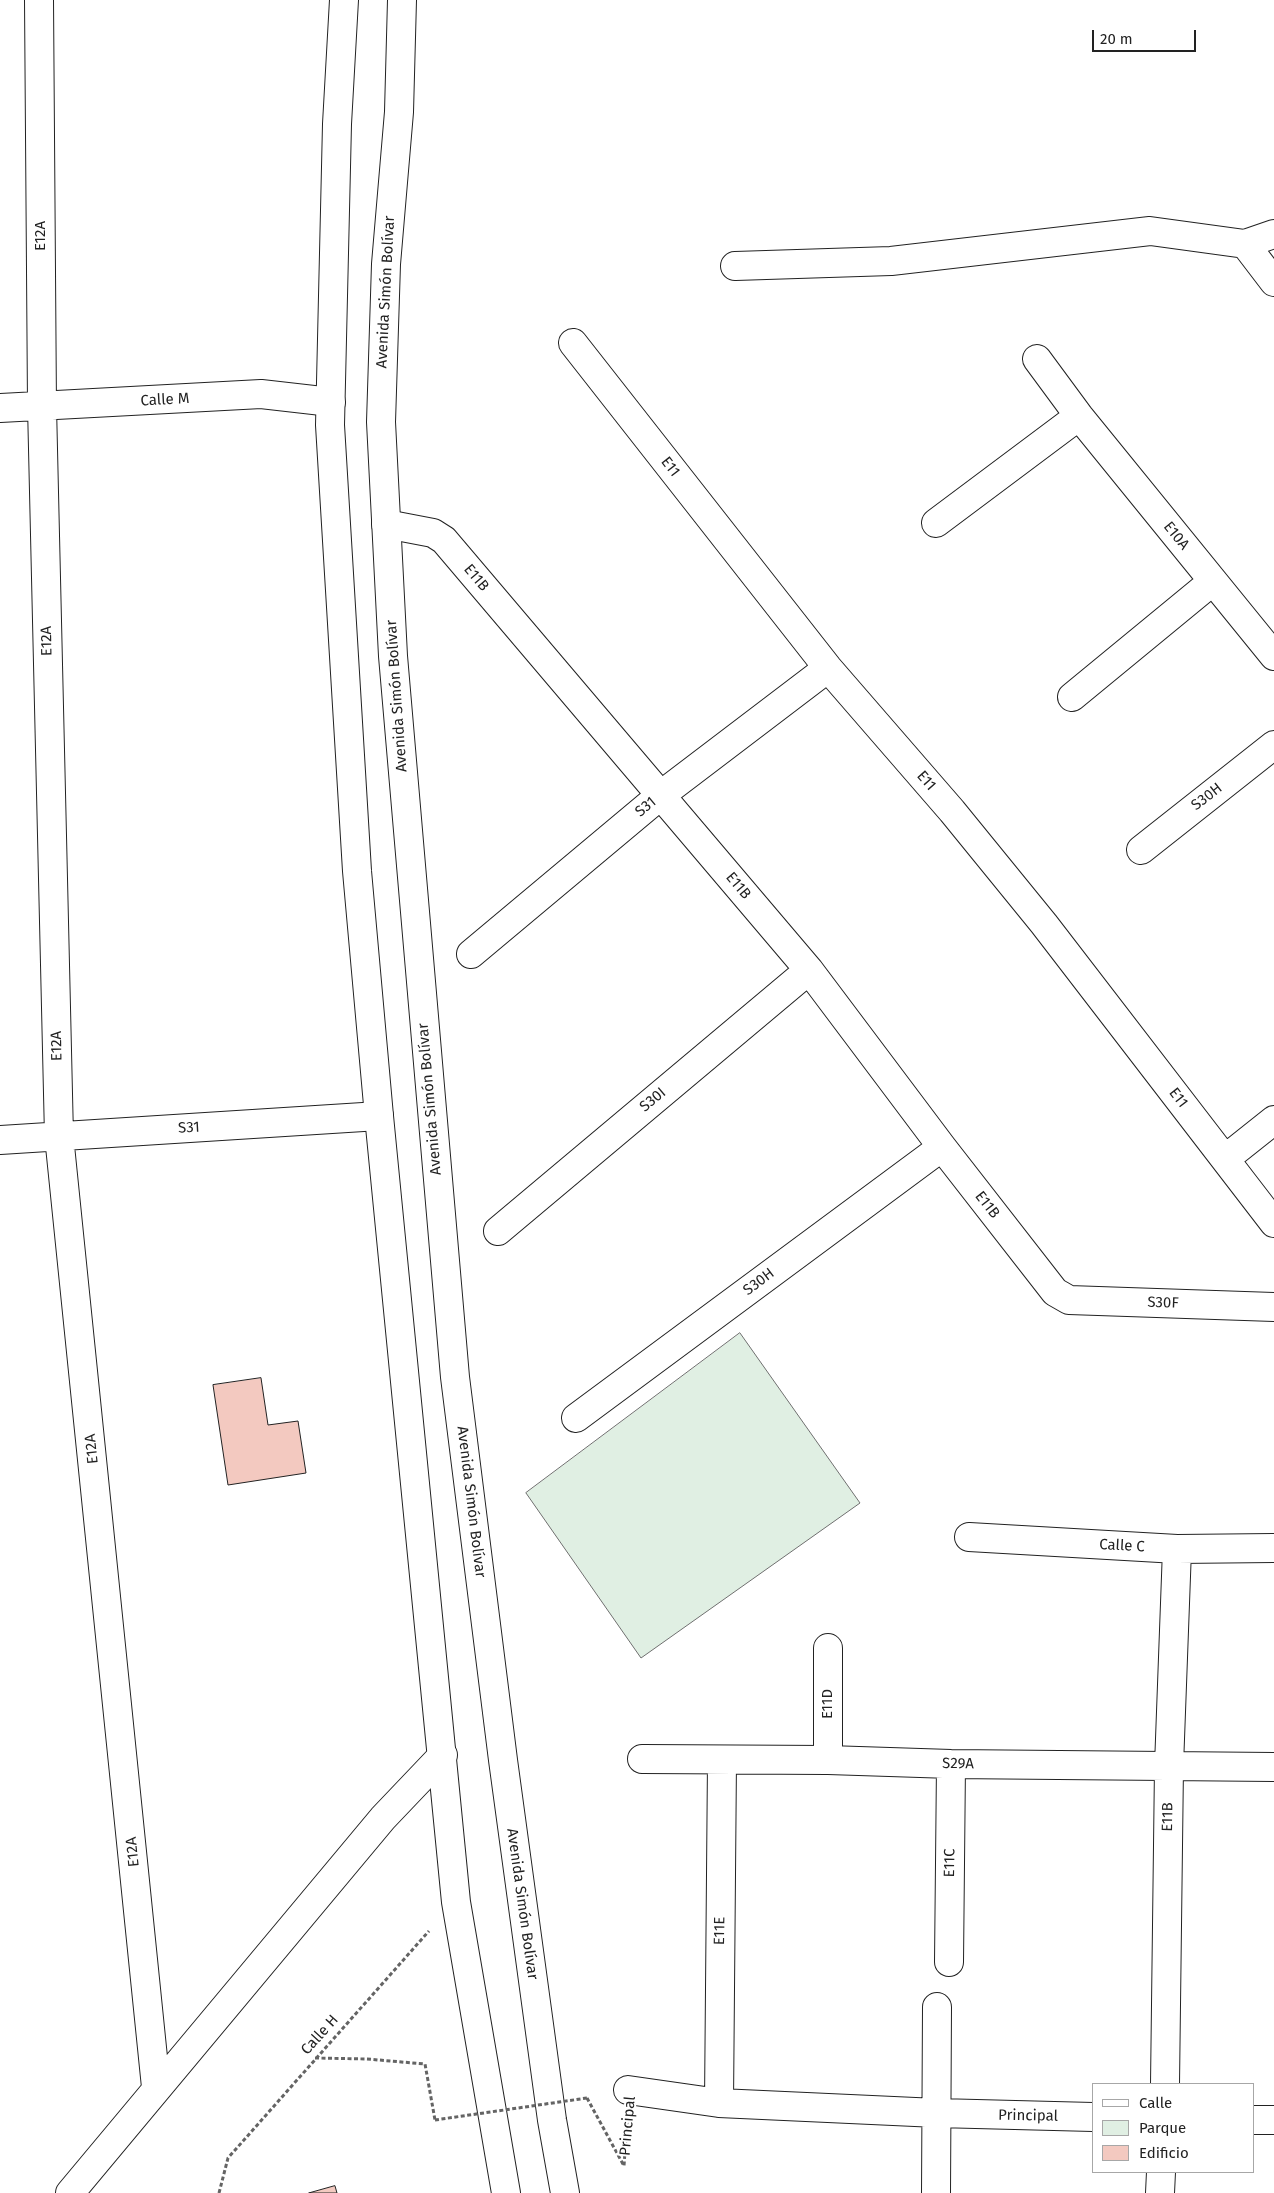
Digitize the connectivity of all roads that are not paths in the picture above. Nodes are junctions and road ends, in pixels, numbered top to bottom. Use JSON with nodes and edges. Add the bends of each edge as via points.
{"nodes":[{"id":1,"x":39,"y":0,"type":"edge"},
{"id":2,"x":344,"y":0,"type":"edge"},
{"id":3,"x":402,"y":0,"type":"edge"},
{"id":4,"x":1274,"y":234,"type":"edge"},
{"id":5,"x":1245,"y":244,"type":"junction"},
{"id":6,"x":735,"y":266,"type":"dead end"},
{"id":7,"x":1274,"y":282,"type":"edge"},
{"id":8,"x":573,"y":343,"type":"dead end"},
{"id":9,"x":1037,"y":360,"type":"dead end"},
{"id":10,"x":330,"y":402,"type":"junction"},
{"id":11,"x":42,"y":406,"type":"junction"},
{"id":12,"x":0,"y":408,"type":"edge"},
{"id":13,"x":1079,"y":416,"type":"junction"},
{"id":14,"x":936,"y":523,"type":"dead end"},
{"id":15,"x":386,"y":524,"type":"junction"},
{"id":16,"x":1212,"y":581,"type":"junction"},
{"id":17,"x":1274,"y":656,"type":"edge"},
{"id":18,"x":828,"y":668,"type":"junction"},
{"id":19,"x":1072,"y":697,"type":"dead end"},
{"id":20,"x":1274,"y":745,"type":"edge"},
{"id":21,"x":661,"y":795,"type":"junction"},
{"id":22,"x":1141,"y":850,"type":"dead end"},
{"id":23,"x":471,"y":954,"type":"dead end"},
{"id":24,"x":809,"y":970,"type":"junction"},
{"id":25,"x":379,"y":1116,"type":"junction"},
{"id":26,"x":1274,"y":1120,"type":"edge"},
{"id":27,"x":59,"y":1136,"type":"junction"},
{"id":28,"x":0,"y":1140,"type":"edge"},
{"id":29,"x":942,"y":1147,"type":"junction"},
{"id":30,"x":1225,"y":1159,"type":"junction"},
{"id":31,"x":1274,"y":1223,"type":"edge"},
{"id":32,"x":498,"y":1231,"type":"dead end"},
{"id":33,"x":1055,"y":1292,"type":"joint"},
{"id":34,"x":1274,"y":1307,"type":"edge"},
{"id":35,"x":576,"y":1418,"type":"dead end"},
{"id":36,"x":969,"y":1537,"type":"dead end"},
{"id":37,"x":1274,"y":1548,"type":"edge"},
{"id":38,"x":1177,"y":1549,"type":"junction"},
{"id":39,"x":828,"y":1648,"type":"dead end"},
{"id":40,"x":443,"y":1755,"type":"junction"},
{"id":41,"x":642,"y":1759,"type":"dead end"},
{"id":42,"x":722,"y":1760,"type":"junction"},
{"id":43,"x":828,"y":1760,"type":"junction"},
{"id":44,"x":951,"y":1764,"type":"junction"},
{"id":45,"x":1169,"y":1766,"type":"junction"},
{"id":46,"x":1274,"y":1767,"type":"edge"},
{"id":47,"x":949,"y":1962,"type":"dead end"},
{"id":48,"x":937,"y":2007,"type":"dead end"},
{"id":49,"x":1165,"y":2083,"type":"edge"},
{"id":50,"x":156,"y":2087,"type":"junction"},
{"id":51,"x":628,"y":2090,"type":"road end"},
{"id":52,"x":719,"y":2102,"type":"junction"},
{"id":53,"x":937,"y":2113,"type":"junction"},
{"id":54,"x":1092,"y":2117,"type":"edge"},
{"id":55,"x":1254,"y":2120,"type":"edge"},
{"id":56,"x":1274,"y":2120,"type":"edge"},
{"id":57,"x":1161,"y":2173,"type":"edge"},
{"id":58,"x":70,"y":2193,"type":"edge"},
{"id":59,"x":506,"y":2193,"type":"edge"},
{"id":60,"x":565,"y":2193,"type":"edge"},
{"id":61,"x":936,"y":2193,"type":"edge"},
{"id":62,"x":1160,"y":2193,"type":"edge"}],
"edges":[{"from":1,"to":11,"type":"main road","name":"E12A"},
{"from":2,"to":10,"type":"main road","via":[[337,124]]},
{"from":3,"to":15,"type":"main road","name":"Avenida Simón Bolívar","via":[[399,112],[386,264],[381,422]]},
{"from":4,"to":5,"type":"main road"},
{"from":5,"to":6,"type":"main road","via":[[1150,231],[890,261]]},
{"from":5,"to":7,"type":"main road"},
{"from":8,"to":18,"type":"main road","name":"E11"},
{"from":9,"to":13,"type":"main road","name":"E10A"},
{"from":10,"to":11,"type":"main road","name":"Calle M","via":[[261,394]]},
{"from":10,"to":25,"type":"main road","via":[[357,871]]},
{"from":11,"to":12,"type":"main road","name":"Calle M"},
{"from":11,"to":27,"type":"main road","name":"E12A"},
{"from":13,"to":14,"type":"main road"},
{"from":13,"to":16,"type":"main road","name":"E10A"},
{"from":15,"to":21,"type":"main road","name":"E11B","via":[[432,533],[444,540]]},
{"from":15,"to":60,"type":"main road","name":"Avenida Simón Bolívar","via":[[394,666],[455,1377],[550,2110]]},
{"from":16,"to":17,"type":"main road","name":"E10A"},
{"from":16,"to":19,"type":"main road"},
{"from":18,"to":21,"type":"main road","name":"S31"},
{"from":18,"to":30,"type":"main road","name":"E11","via":[[952,811],[1038,917]]},
{"from":20,"to":22,"type":"main road","name":"S30H"},
{"from":21,"to":23,"type":"main road","name":"S31"},
{"from":21,"to":24,"type":"main road","name":"E11B"},
{"from":24,"to":29,"type":"main road","name":"E11B"},
{"from":24,"to":32,"type":"main road","name":"S30I"},
{"from":25,"to":27,"type":"main road","name":"S31"},
{"from":25,"to":40,"type":"main road"},
{"from":26,"to":30,"type":"main road"},
{"from":27,"to":28,"type":"main road","name":"S31"},
{"from":27,"to":50,"type":"main road","name":"E12A"},
{"from":29,"to":33,"type":"main road","name":"E11B"},
{"from":29,"to":35,"type":"main road","name":"S30H"},
{"from":30,"to":31,"type":"main road","name":"E11"},
{"from":33,"to":34,"type":"main road","name":"S30F","via":[[1069,1300]]},
{"from":36,"to":38,"type":"main road","name":"Calle C"},
{"from":37,"to":38,"type":"main road","name":"Calle C"},
{"from":38,"to":45,"type":"main road","name":"E11B"},
{"from":39,"to":43,"type":"main road","name":"E11D"},
{"from":40,"to":50,"type":"main road","via":[[382,1818]]},
{"from":40,"to":59,"type":"main road","via":[[456,1902]]},
{"from":41,"to":42,"type":"main road","name":"S29A"},
{"from":42,"to":43,"type":"main road","name":"S29A"},
{"from":42,"to":52,"type":"main road","name":"E11E"},
{"from":43,"to":44,"type":"main road","name":"S29A"},
{"from":44,"to":45,"type":"main road","name":"S29A"},
{"from":44,"to":47,"type":"main road","name":"E11C"},
{"from":45,"to":46,"type":"main road","name":"S29A"},
{"from":45,"to":49,"type":"main road","name":"E11B"},
{"from":48,"to":53,"type":"main road"},
{"from":50,"to":58,"type":"main road"},
{"from":51,"to":52,"type":"main road","name":"Principal"},
{"from":52,"to":53,"type":"main road","name":"Principal"},
{"from":53,"to":54,"type":"main road","name":"Principal"},
{"from":53,"to":61,"type":"main road"},
{"from":55,"to":56,"type":"main road"},
{"from":57,"to":62,"type":"main road"}]}
